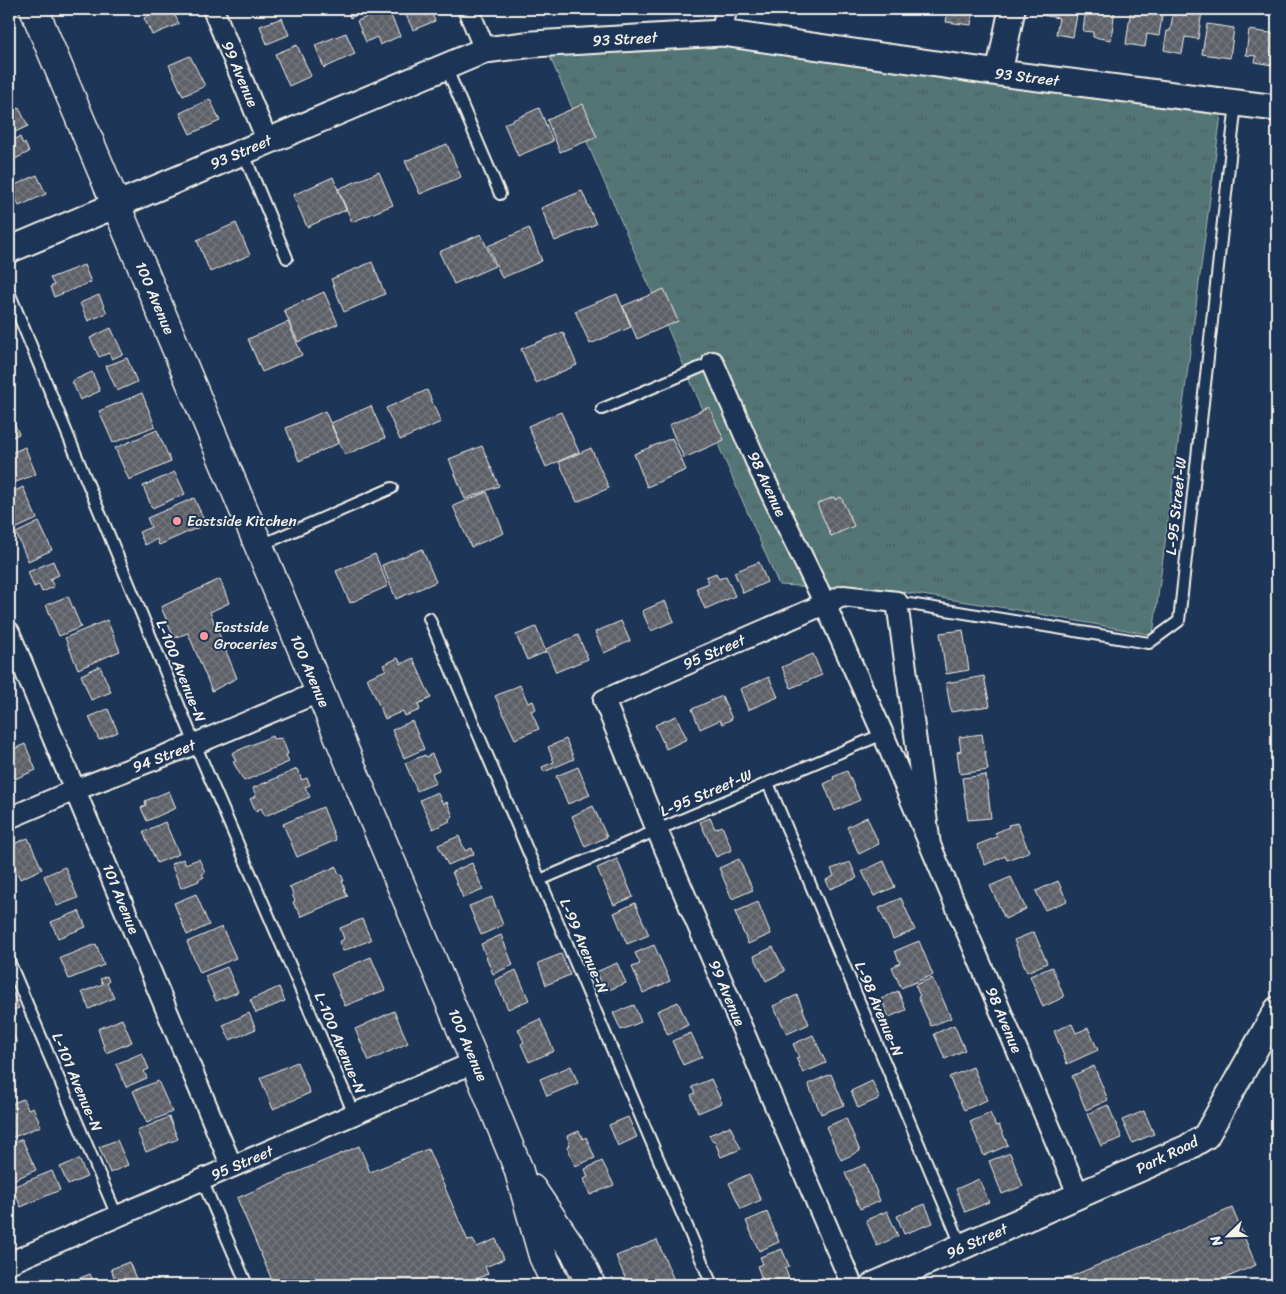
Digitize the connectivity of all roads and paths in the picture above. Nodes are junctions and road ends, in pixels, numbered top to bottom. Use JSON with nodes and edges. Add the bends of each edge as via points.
{"nodes":[{"id":1,"x":34,"y":9,"type":"edge"},
{"id":2,"x":213,"y":9,"type":"edge"},
{"id":3,"x":468,"y":9,"type":"edge"},
{"id":4,"x":726,"y":9,"type":"edge"},
{"id":5,"x":1012,"y":9,"type":"edge"},
{"id":6,"x":722,"y":33,"type":"junction"},
{"id":7,"x":485,"y":50,"type":"junction"},
{"id":8,"x":446,"y":66,"type":"junction"},
{"id":9,"x":999,"y":73,"type":"junction"},
{"id":10,"x":1236,"y":103,"type":"junction"},
{"id":11,"x":1277,"y":108,"type":"edge"},
{"id":12,"x":267,"y":140,"type":"junction"},
{"id":13,"x":242,"y":151,"type":"junction"},
{"id":14,"x":500,"y":194,"type":"dead end"},
{"id":15,"x":116,"y":205,"type":"junction"},
{"id":16,"x":9,"y":250,"type":"edge"},
{"id":17,"x":287,"y":258,"type":"dead end"},
{"id":18,"x":9,"y":292,"type":"edge"},
{"id":19,"x":713,"y":362,"type":"joint"},
{"id":20,"x":602,"y":409,"type":"dead end"},
{"id":21,"x":392,"y":488,"type":"dead end"},
{"id":22,"x":258,"y":546,"type":"junction"},
{"id":23,"x":897,"y":602,"type":"junction"},
{"id":24,"x":825,"y":604,"type":"junction"},
{"id":25,"x":429,"y":618,"type":"dead end"},
{"id":26,"x":9,"y":632,"type":"edge"},
{"id":27,"x":319,"y":692,"type":"junction"},
{"id":28,"x":604,"y":700,"type":"joint"},
{"id":29,"x":883,"y":734,"type":"junction"},
{"id":30,"x":195,"y":744,"type":"junction"},
{"id":31,"x":768,"y":782,"type":"junction"},
{"id":32,"x":76,"y":790,"type":"junction"},
{"id":33,"x":9,"y":818,"type":"edge"},
{"id":34,"x":657,"y":830,"type":"junction"},
{"id":35,"x":930,"y":845,"type":"junction"},
{"id":36,"x":540,"y":880,"type":"junction"},
{"id":37,"x":9,"y":960,"type":"edge"},
{"id":38,"x":1277,"y":1010,"type":"edge"},
{"id":39,"x":475,"y":1062,"type":"junction"},
{"id":40,"x":354,"y":1114,"type":"junction"},
{"id":41,"x":232,"y":1167,"type":"junction"},
{"id":42,"x":518,"y":1168,"type":"junction"},
{"id":43,"x":202,"y":1180,"type":"junction"},
{"id":44,"x":1079,"y":1196,"type":"junction"},
{"id":45,"x":117,"y":1216,"type":"junction"},
{"id":46,"x":962,"y":1248,"type":"junction"},
{"id":47,"x":9,"y":1263,"type":"edge"},
{"id":48,"x":247,"y":1285,"type":"edge"},
{"id":49,"x":556,"y":1285,"type":"edge"},
{"id":50,"x":591,"y":1285,"type":"edge"},
{"id":51,"x":712,"y":1285,"type":"edge"},
{"id":52,"x":852,"y":1285,"type":"edge"},
{"id":53,"x":874,"y":1285,"type":"edge"}],
"edges":[{"from":1,"to":15,"type":"main road","name":"100 Avenue"},
{"from":2,"to":12,"type":"street","name":"99 Avenue"},
{"from":3,"to":7,"type":"street"},
{"from":4,"to":6,"type":"street"},
{"from":5,"to":9,"type":"street"},
{"from":6,"to":7,"type":"street","name":"93 Street","via":[[533,44]]},
{"from":6,"to":9,"type":"street","name":"93 Street"},
{"from":7,"to":8,"type":"street","name":"93 Street"},
{"from":8,"to":12,"type":"street","name":"93 Street"},
{"from":8,"to":14,"type":"lane"},
{"from":9,"to":10,"type":"street","name":"93 Street"},
{"from":10,"to":11,"type":"street","name":"93 Street"},
{"from":10,"to":23,"type":"lane","name":"L-95 Street-W","via":[[1179,621],[1149,643]]},
{"from":12,"to":13,"type":"street","name":"93 Street"},
{"from":13,"to":15,"type":"street","name":"93 Street"},
{"from":13,"to":17,"type":"lane"},
{"from":15,"to":16,"type":"street","name":"93 Street"},
{"from":15,"to":22,"type":"main road","name":"100 Avenue"},
{"from":18,"to":30,"type":"lane","name":"L-100 Avenue-N"},
{"from":19,"to":20,"type":"lane"},
{"from":19,"to":24,"type":"street","name":"98 Avenue","via":[[758,468]]},
{"from":21,"to":22,"type":"lane"},
{"from":22,"to":27,"type":"main road","name":"100 Avenue"},
{"from":23,"to":24,"type":"street","via":[[843,596]]},
{"from":23,"to":35,"type":"street","name":"98 Avenue"},
{"from":24,"to":28,"type":"street","name":"95 Street"},
{"from":24,"to":29,"type":"street","name":"98 Avenue"},
{"from":25,"to":36,"type":"lane","name":"L-99 Avenue-N"},
{"from":26,"to":32,"type":"street","name":"101 Avenue"},
{"from":27,"to":30,"type":"street","name":"94 Street"},
{"from":27,"to":39,"type":"main road","name":"100 Avenue"},
{"from":28,"to":34,"type":"street","name":"99 Avenue"},
{"from":29,"to":31,"type":"lane","name":"L-95 Street-W"},
{"from":29,"to":35,"type":"street","name":"98 Avenue"},
{"from":30,"to":32,"type":"street","name":"94 Street"},
{"from":30,"to":40,"type":"lane","name":"L-100 Avenue-N"},
{"from":31,"to":34,"type":"lane","name":"L-95 Street-W"},
{"from":31,"to":46,"type":"lane","name":"L-98 Avenue-N"},
{"from":32,"to":33,"type":"street","name":"94 Street"},
{"from":32,"to":41,"type":"street","name":"101 Avenue"},
{"from":34,"to":36,"type":"lane","name":"L-95 Street-W"},
{"from":34,"to":52,"type":"street","name":"99 Avenue"},
{"from":35,"to":44,"type":"street","name":"98 Avenue"},
{"from":36,"to":51,"type":"lane","name":"L-99 Avenue-N"},
{"from":37,"to":45,"type":"lane","name":"L-101 Avenue-N"},
{"from":38,"to":44,"type":"street","name":"Park Road","via":[[1206,1136],[1187,1148]]},
{"from":39,"to":40,"type":"street","name":"95 Street"},
{"from":39,"to":42,"type":"main road","name":"100 Avenue"},
{"from":40,"to":41,"type":"street","name":"95 Street"},
{"from":41,"to":43,"type":"street","name":"95 Street"},
{"from":42,"to":49,"type":"main road","name":"100 Avenue","via":[[543,1256]]},
{"from":42,"to":50,"type":"main road","name":"100 Avenue","via":[[576,1254]]},
{"from":43,"to":45,"type":"street","name":"95 Street"},
{"from":43,"to":48,"type":"lane"},
{"from":44,"to":46,"type":"street","name":"96 Street"},
{"from":45,"to":47,"type":"street","name":"95 Street"},
{"from":46,"to":53,"type":"street","name":"96 Street"}]}
